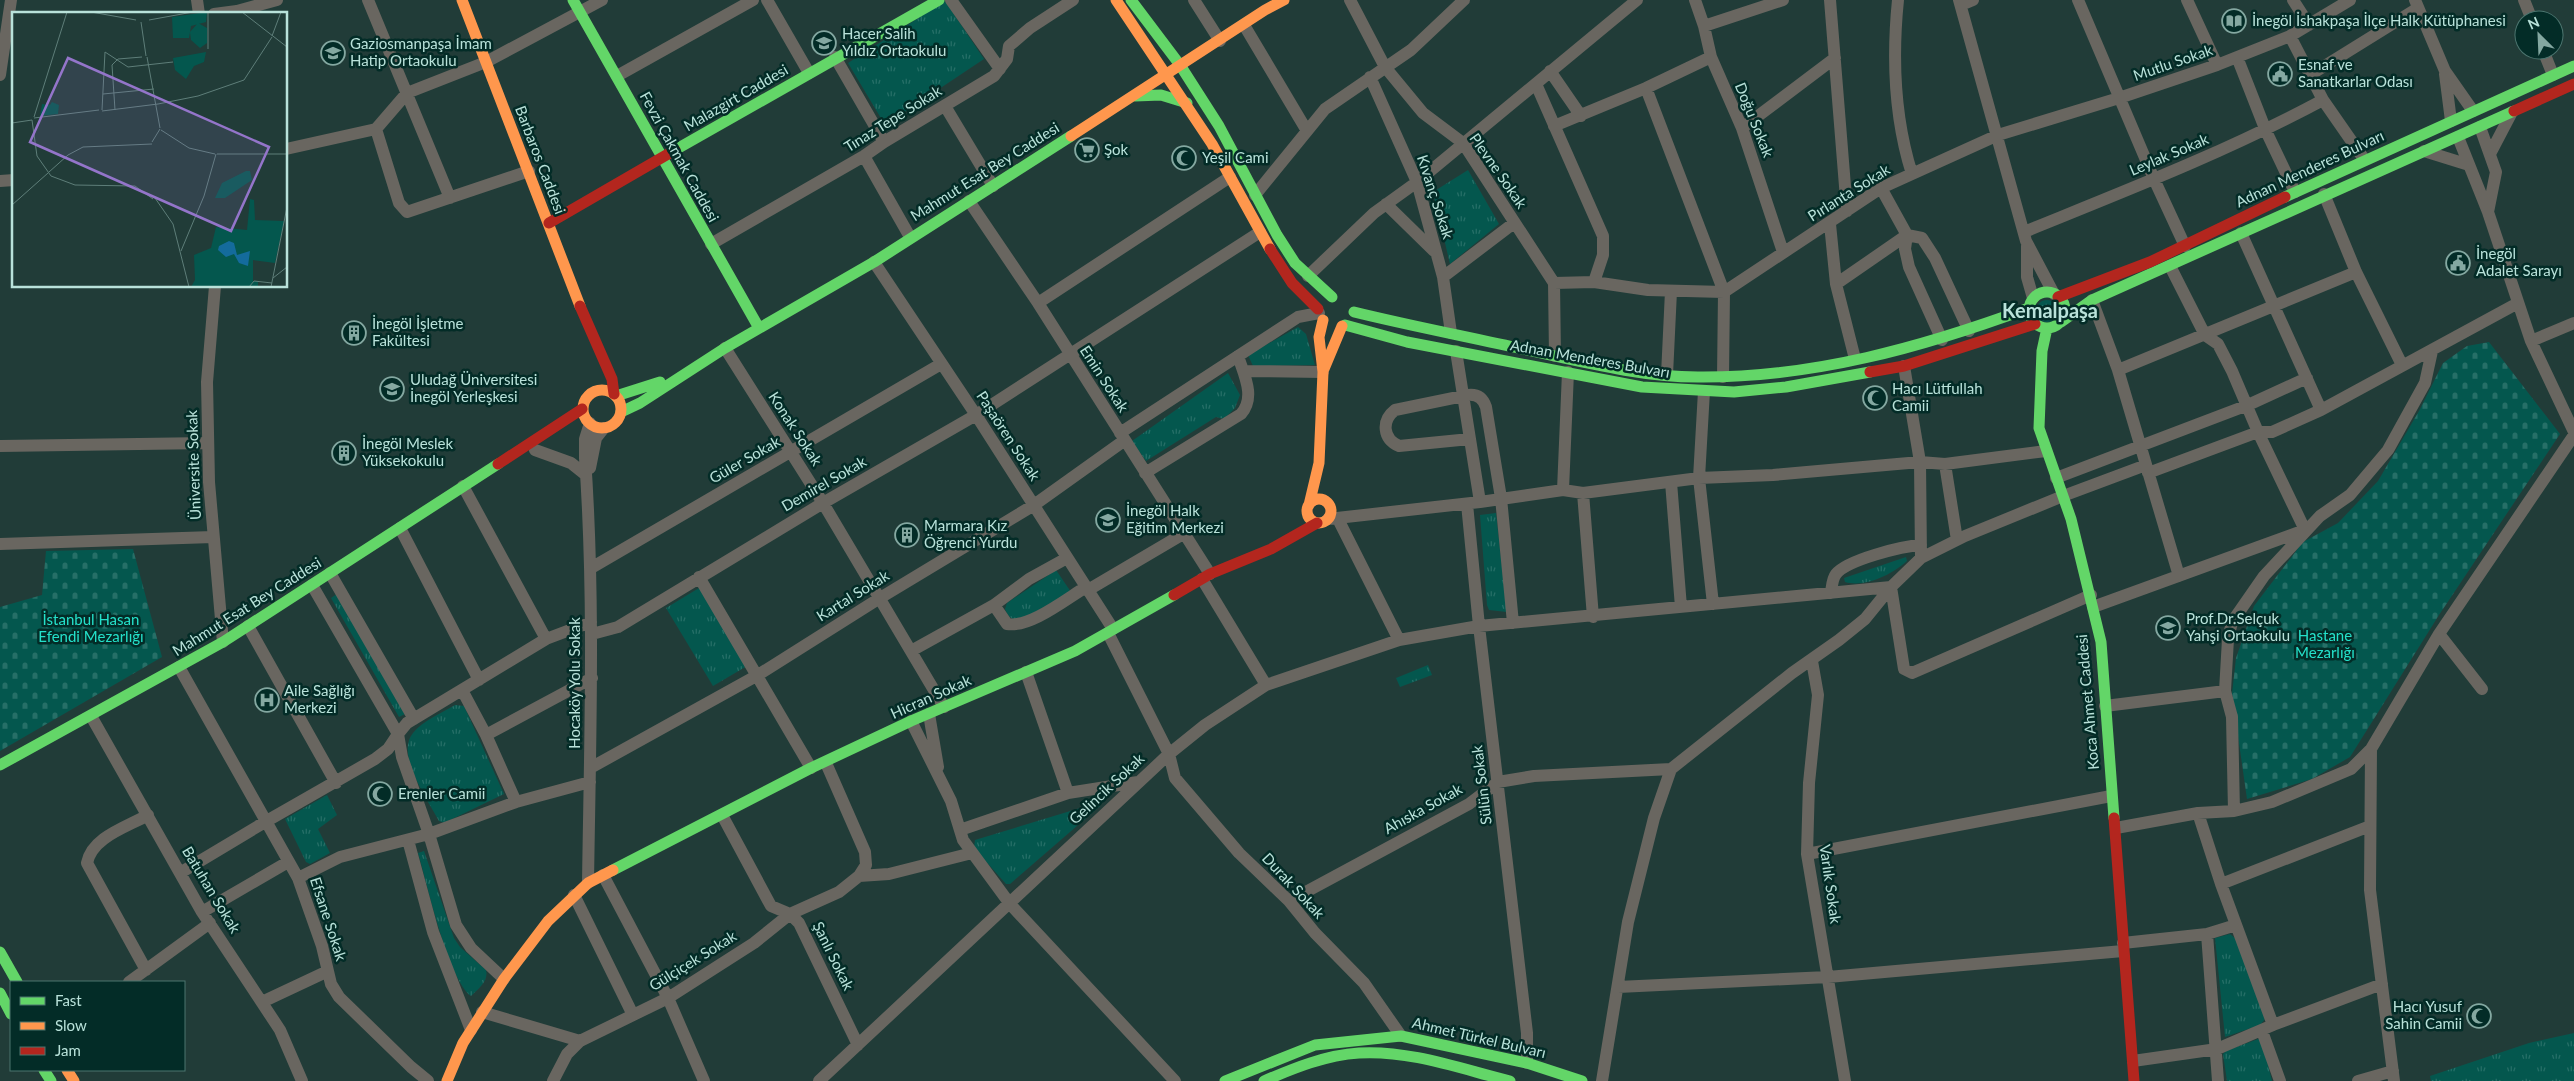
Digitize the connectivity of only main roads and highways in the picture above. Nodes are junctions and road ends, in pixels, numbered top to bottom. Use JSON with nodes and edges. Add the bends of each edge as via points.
{"nodes":[{"id":1,"x":462,"y":0,"type":"edge"},
{"id":2,"x":573,"y":0,"type":"edge"},
{"id":3,"x":939,"y":0,"type":"edge"},
{"id":4,"x":1116,"y":0,"type":"edge"},
{"id":5,"x":1131,"y":0,"type":"edge"},
{"id":6,"x":1284,"y":0,"type":"edge"},
{"id":7,"x":924,"y":3,"type":"edge"},
{"id":8,"x":1262,"y":5,"type":"edge"},
{"id":9,"x":1180,"y":65,"type":"junction"},
{"id":10,"x":2574,"y":66,"type":"edge"},
{"id":11,"x":1168,"y":72,"type":"junction"},
{"id":12,"x":2574,"y":84,"type":"edge"},
{"id":13,"x":1132,"y":96,"type":"junction"},
{"id":14,"x":1187,"y":103,"type":"junction"},
{"id":15,"x":2473,"y":111,"type":"junction"},
{"id":16,"x":2451,"y":121,"type":"junction"},
{"id":17,"x":2480,"y":127,"type":"junction"},
{"id":18,"x":2458,"y":137,"type":"junction"},
{"id":19,"x":663,"y":157,"type":"junction"},
{"id":20,"x":549,"y":223,"type":"junction"},
{"id":21,"x":2056,"y":295,"type":"junction"},
{"id":22,"x":1332,"y":297,"type":"junction"},
{"id":23,"x":2031,"y":303,"type":"junction"},
{"id":24,"x":1354,"y":312,"type":"junction"},
{"id":25,"x":1320,"y":314,"type":"junction"},
{"id":26,"x":2060,"y":322,"type":"junction"},
{"id":27,"x":2035,"y":324,"type":"junction"},
{"id":28,"x":1344,"y":326,"type":"junction"},
{"id":29,"x":758,"y":328,"type":"junction"},
{"id":30,"x":2047,"y":328,"type":"junction"},
{"id":31,"x":590,"y":331,"type":"junction"},
{"id":32,"x":699,"y":364,"type":"junction"},
{"id":33,"x":1323,"y":372,"type":"junction"},
{"id":34,"x":615,"y":395,"type":"junction"},
{"id":35,"x":587,"y":397,"type":"junction"},
{"id":36,"x":582,"y":408,"type":"junction"},
{"id":37,"x":620,"y":412,"type":"junction"},
{"id":38,"x":562,"y":436,"type":"dead end"},
{"id":39,"x":1319,"y":463,"type":"junction"},
{"id":40,"x":499,"y":464,"type":"junction"},
{"id":41,"x":1328,"y":504,"type":"junction"},
{"id":42,"x":1308,"y":508,"type":"junction"},
{"id":43,"x":1328,"y":520,"type":"junction"},
{"id":44,"x":1270,"y":549,"type":"junction"},
{"id":45,"x":1,"y":766,"type":"edge"},
{"id":46,"x":0,"y":952,"type":"edge"},
{"id":47,"x":16,"y":981,"type":"edge"},
{"id":48,"x":0,"y":993,"type":"edge"},
{"id":49,"x":10,"y":1012,"type":"edge"},
{"id":50,"x":447,"y":1081,"type":"edge"},
{"id":51,"x":1225,"y":1081,"type":"edge"},
{"id":52,"x":1264,"y":1081,"type":"edge"},
{"id":53,"x":1510,"y":1081,"type":"edge"},
{"id":54,"x":1582,"y":1081,"type":"edge"},
{"id":55,"x":2134,"y":1081,"type":"edge"}],
"edges":[{"from":1,"to":20,"type":"main road","name":"Barbaros Caddesi"},
{"from":2,"to":19,"type":"main road","name":"Fevzi Çakmak Caddesi"},
{"from":3,"to":7,"type":"main road","name":"Malazgirt Caddesi"},
{"from":4,"to":11,"type":"main road"},
{"from":5,"to":9,"type":"main road"},
{"from":6,"to":8,"type":"main road","name":"Mahmut Esat Bey Caddesi"},
{"from":7,"to":19,"type":"main road","name":"Malazgirt Caddesi"},
{"from":8,"to":9,"type":"main road","name":"Mahmut Esat Bey Caddesi","via":[[1244,25]]},
{"from":9,"to":11,"type":"main road","name":"Mahmut Esat Bey Caddesi"},
{"from":9,"to":22,"type":"main road","via":[[1219,126],[1295,263]]},
{"from":10,"to":15,"type":"main road","name":"Adnan Menderes Bulvarı"},
{"from":11,"to":13,"type":"main road","name":"Mahmut Esat Bey Caddesi"},
{"from":11,"to":14,"type":"main road"},
{"from":12,"to":17,"type":"main road"},
{"from":13,"to":14,"type":"main road","via":[[1150,92]]},
{"from":13,"to":29,"type":"main road","name":"Mahmut Esat Bey Caddesi","via":[[874,262]]},
{"from":14,"to":25,"type":"main road","via":[[1277,266]]},
{"from":15,"to":16,"type":"main road","name":"Adnan Menderes Bulvarı"},
{"from":15,"to":17,"type":"main road"},
{"from":16,"to":18,"type":"main road"},
{"from":16,"to":21,"type":"main road","name":"Adnan Menderes Bulvarı","via":[[2364,159],[2185,246],[2093,286]]},
{"from":17,"to":18,"type":"main road"},
{"from":18,"to":26,"type":"main road","name":"Adnan Menderes Bulvarı","via":[[2092,300]]},
{"from":19,"to":20,"type":"main road","name":"Malazgirt Caddesi"},
{"from":19,"to":29,"type":"main road","name":"Fevzi Çakmak Caddesi"},
{"from":20,"to":31,"type":"main road","name":"Barbaros Caddesi"},
{"from":21,"to":23,"type":"main road","name":"Adnan Menderes Bulvarı","via":[[2043,293]]},
{"from":21,"to":26,"type":"main road","via":[[2064,306],[2064,317]]},
{"from":22,"to":24,"type":"main road","via":[[1344,300]]},
{"from":22,"to":25,"type":"main road","via":[[1321,302]]},
{"from":23,"to":24,"type":"main road","name":"Adnan Menderes Bulvarı","via":[[1942,340],[1778,373],[1723,377],[1667,375],[1555,356]]},
{"from":23,"to":27,"type":"main road","via":[[2029,314]]},
{"from":24,"to":28,"type":"main road","via":[[1353,321]]},
{"from":25,"to":28,"type":"main road","via":[[1334,325]]},
{"from":25,"to":33,"type":"main road"},
{"from":26,"to":30,"type":"main road","name":"Adnan Menderes Bulvarı"},
{"from":27,"to":28,"type":"main road","name":"Adnan Menderes Bulvarı","via":[[1904,366],[1786,387],[1734,392],[1642,387],[1407,342]]},
{"from":27,"to":30,"type":"main road"},
{"from":28,"to":33,"type":"main road"},
{"from":29,"to":32,"type":"main road","name":"Mahmut Esat Bey Caddesi"},
{"from":30,"to":55,"type":"main road","name":"Koca Ahmet Caddesi","via":[[2042,351],[2039,428],[2071,519],[2101,642]]},
{"from":31,"to":34,"type":"main road","via":[[612,379]]},
{"from":31,"to":35,"type":"main road","via":[[595,377]]},
{"from":32,"to":34,"type":"main road","via":[[643,388]]},
{"from":32,"to":37,"type":"main road","via":[[670,385]]},
{"from":33,"to":39,"type":"main road"},
{"from":34,"to":35,"type":"main road","via":[[597,390]]},
{"from":34,"to":37,"type":"main road","via":[[621,405]]},
{"from":35,"to":36,"type":"main road"},
{"from":36,"to":37,"type":"main road","via":[[586,424],[604,428],[615,422]]},
{"from":36,"to":40,"type":"main road"},
{"from":38,"to":40,"type":"main road"},
{"from":39,"to":41,"type":"main road"},
{"from":39,"to":42,"type":"main road"},
{"from":40,"to":45,"type":"main road","name":"Mahmut Esat Bey Caddesi","via":[[223,642]]},
{"from":41,"to":42,"type":"main road","via":[[1318,500]]},
{"from":41,"to":43,"type":"main road","via":[[1331,512]]},
{"from":42,"to":43,"type":"main road","via":[[1310,519]]},
{"from":42,"to":44,"type":"main road","via":[[1292,530]]},
{"from":43,"to":44,"type":"main road"},
{"from":44,"to":50,"type":"main road","name":"Hicran Sokak","via":[[1206,577],[1075,651],[811,768],[588,883],[548,920],[504,979],[471,1030]]},
{"from":46,"to":47,"type":"main road"},
{"from":48,"to":49,"type":"main road"},
{"from":51,"to":54,"type":"main road","name":"Ahmet Türkel Bulvarı","via":[[1315,1044],[1401,1036],[1527,1063]]},
{"from":52,"to":53,"type":"main road","via":[[1329,1058],[1360,1053],[1431,1062]]}]}
